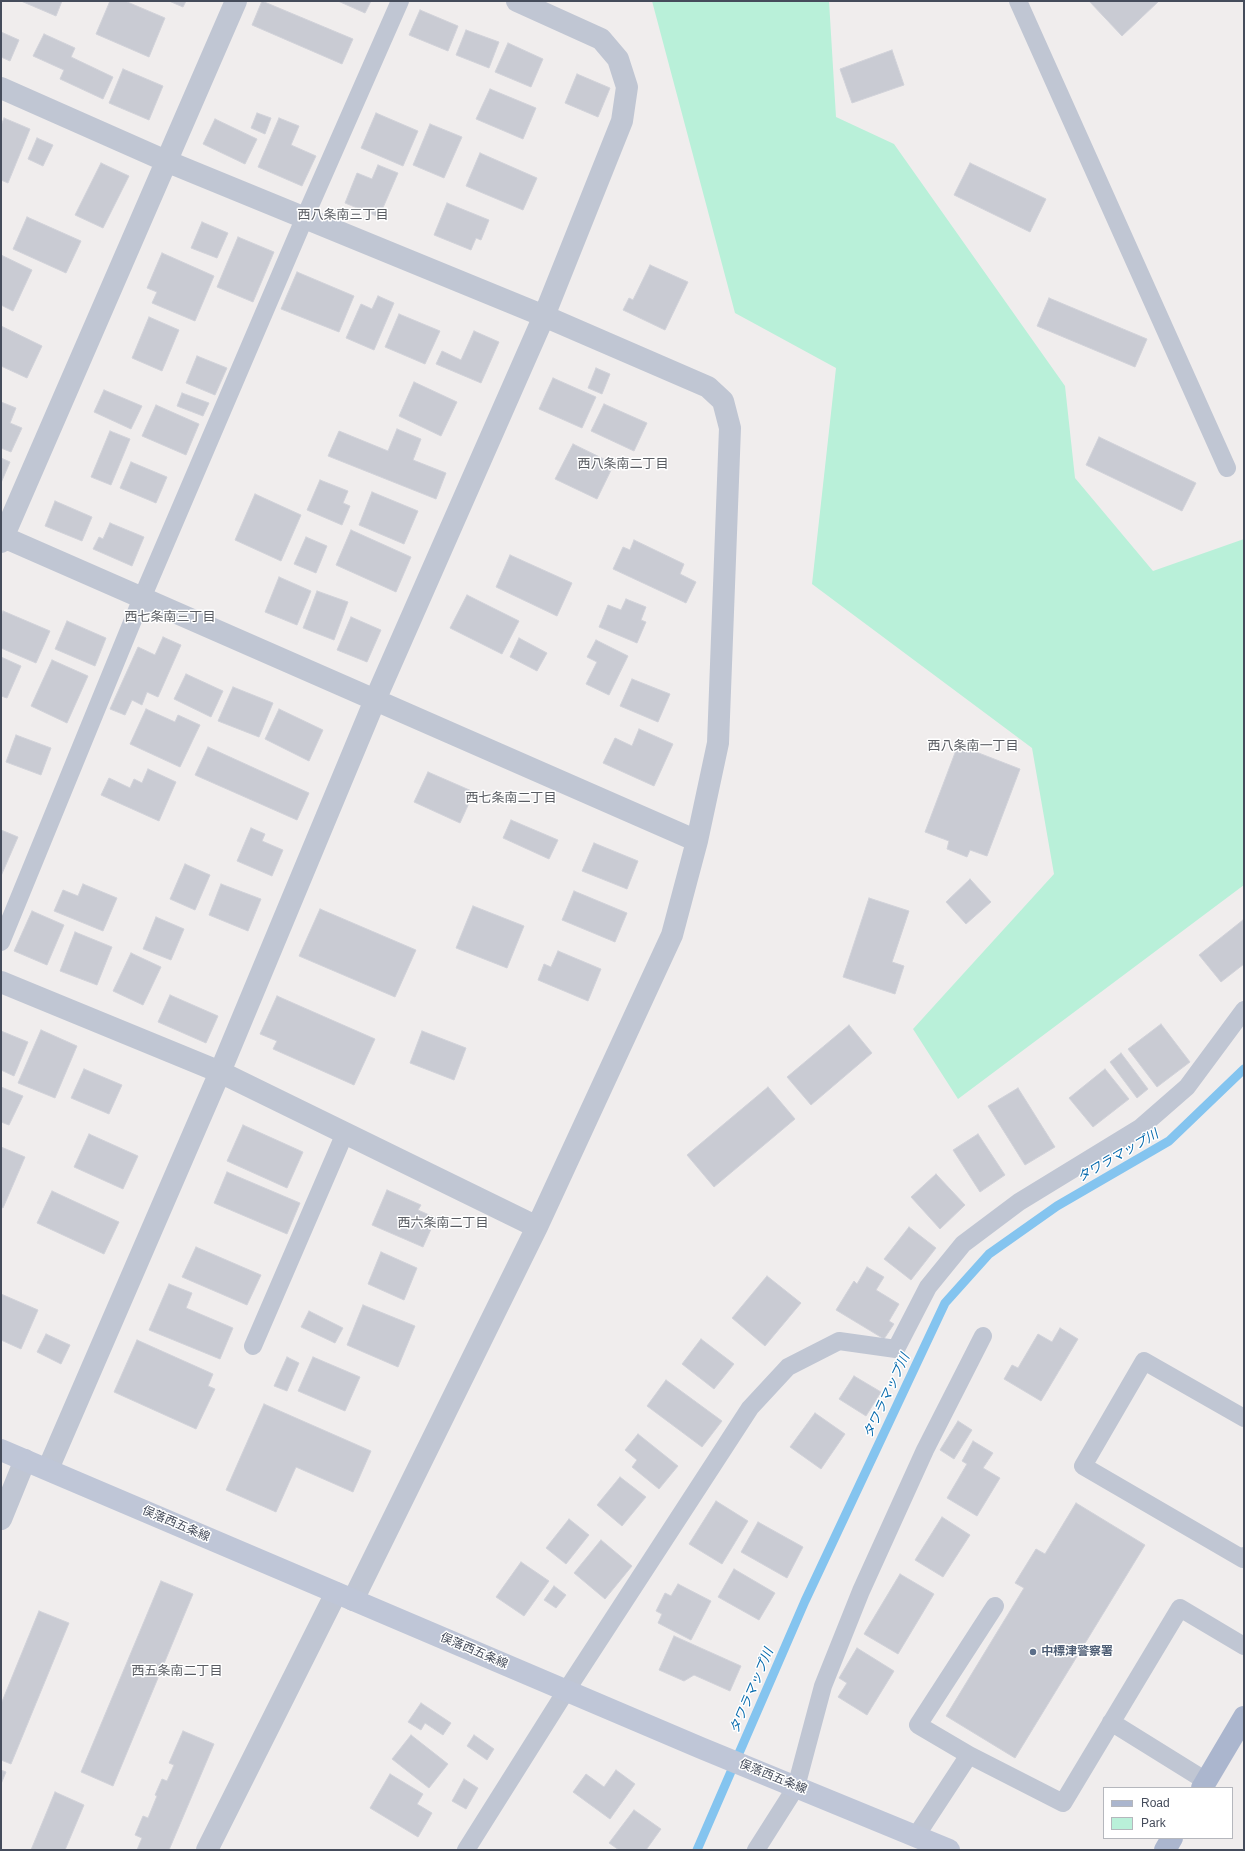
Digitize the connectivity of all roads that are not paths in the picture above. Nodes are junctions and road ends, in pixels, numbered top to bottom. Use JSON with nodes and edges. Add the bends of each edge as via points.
{"nodes":[{"id":1,"x":236,"y":1,"type":"edge"},
{"id":2,"x":400,"y":1,"type":"edge"},
{"id":3,"x":516,"y":1,"type":"edge"},
{"id":4,"x":1018,"y":1,"type":"edge"},
{"id":5,"x":1,"y":88,"type":"edge"},
{"id":6,"x":166,"y":161,"type":"junction"},
{"id":7,"x":305,"y":217,"type":"junction"},
{"id":8,"x":544,"y":316,"type":"junction"},
{"id":9,"x":1227,"y":468,"type":"dead end"},
{"id":10,"x":2,"y":538,"type":"edge"},
{"id":11,"x":142,"y":598,"type":"junction"},
{"id":12,"x":375,"y":700,"type":"junction"},
{"id":13,"x":696,"y":840,"type":"junction"},
{"id":14,"x":1,"y":942,"type":"edge"},
{"id":15,"x":1,"y":982,"type":"edge"},
{"id":16,"x":1244,"y":1010,"type":"edge"},
{"id":17,"x":220,"y":1072,"type":"junction"},
{"id":18,"x":345,"y":1133,"type":"junction"},
{"id":19,"x":538,"y":1227,"type":"junction"},
{"id":20,"x":983,"y":1336,"type":"dead end"},
{"id":21,"x":253,"y":1346,"type":"dead end"},
{"id":22,"x":1244,"y":1418,"type":"edge"},
{"id":23,"x":1,"y":1450,"type":"edge"},
{"id":24,"x":25,"y":1460,"type":"junction"},
{"id":25,"x":48,"y":1469,"type":"junction"},
{"id":26,"x":1,"y":1519,"type":"edge"},
{"id":27,"x":1244,"y":1556,"type":"edge"},
{"id":28,"x":345,"y":1596,"type":"junction"},
{"id":29,"x":995,"y":1606,"type":"dead end"},
{"id":30,"x":1244,"y":1646,"type":"edge"},
{"id":31,"x":566,"y":1690,"type":"junction"},
{"id":32,"x":1244,"y":1717,"type":"edge"},
{"id":33,"x":1111,"y":1722,"type":"junction"},
{"id":34,"x":969,"y":1755,"type":"junction"},
{"id":35,"x":1204,"y":1784,"type":"edge"},
{"id":36,"x":796,"y":1787,"type":"junction"},
{"id":37,"x":916,"y":1836,"type":"junction"},
{"id":38,"x":1171,"y":1839,"type":"edge"},
{"id":39,"x":207,"y":1850,"type":"edge"},
{"id":40,"x":466,"y":1850,"type":"edge"},
{"id":41,"x":756,"y":1850,"type":"edge"},
{"id":42,"x":948,"y":1850,"type":"edge"},
{"id":43,"x":1165,"y":1850,"type":"edge"}],
"edges":[{"from":1,"to":6,"type":"street"},
{"from":2,"to":7,"type":"lane"},
{"from":3,"to":8,"type":"street","via":[[601,39],[618,59],[627,87],[622,121]]},
{"from":4,"to":9,"type":"lane"},
{"from":5,"to":6,"type":"street"},
{"from":6,"to":7,"type":"street"},
{"from":6,"to":10,"type":"street"},
{"from":7,"to":8,"type":"street"},
{"from":7,"to":11,"type":"lane"},
{"from":8,"to":12,"type":"street"},
{"from":8,"to":13,"type":"street","via":[[708,387],[723,401],[730,428],[718,743]]},
{"from":10,"to":11,"type":"street"},
{"from":11,"to":12,"type":"street"},
{"from":11,"to":14,"type":"lane"},
{"from":12,"to":13,"type":"street"},
{"from":12,"to":17,"type":"street"},
{"from":13,"to":19,"type":"street","via":[[672,935]]},
{"from":15,"to":17,"type":"street"},
{"from":16,"to":31,"type":"lane","via":[[1187,1087],[1140,1128],[1020,1202],[964,1244],[928,1286],[896,1349],[839,1341],[788,1367],[750,1408]]},
{"from":17,"to":18,"type":"street"},
{"from":17,"to":25,"type":"street"},
{"from":18,"to":19,"type":"street"},
{"from":18,"to":21,"type":"lane"},
{"from":19,"to":28,"type":"street"},
{"from":20,"to":36,"type":"lane","via":[[925,1450],[861,1591],[823,1686]]},
{"from":22,"to":27,"type":"lane","via":[[1144,1360],[1083,1466],[1242,1559]]},
{"from":23,"to":24,"type":"main road","name":"俣落西五条線"},
{"from":24,"to":25,"type":"main road","name":"俣落西五条線"},
{"from":24,"to":26,"type":"street"},
{"from":25,"to":28,"type":"main road","name":"俣落西五条線"},
{"from":28,"to":31,"type":"main road","name":"俣落西五条線"},
{"from":28,"to":39,"type":"street"},
{"from":29,"to":34,"type":"lane","via":[[918,1725]]},
{"from":30,"to":33,"type":"lane","via":[[1180,1608]]},
{"from":31,"to":36,"type":"main road","name":"俣落西五条線"},
{"from":31,"to":40,"type":"lane"},
{"from":32,"to":35,"type":"main road"},
{"from":33,"to":34,"type":"lane","via":[[1063,1803]]},
{"from":33,"to":35,"type":"lane"},
{"from":34,"to":37,"type":"lane"},
{"from":36,"to":37,"type":"main road","name":"俣落西五条線"},
{"from":36,"to":41,"type":"lane"},
{"from":37,"to":42,"type":"main road","name":"俣落西五条線"},
{"from":38,"to":43,"type":"main road"}]}
